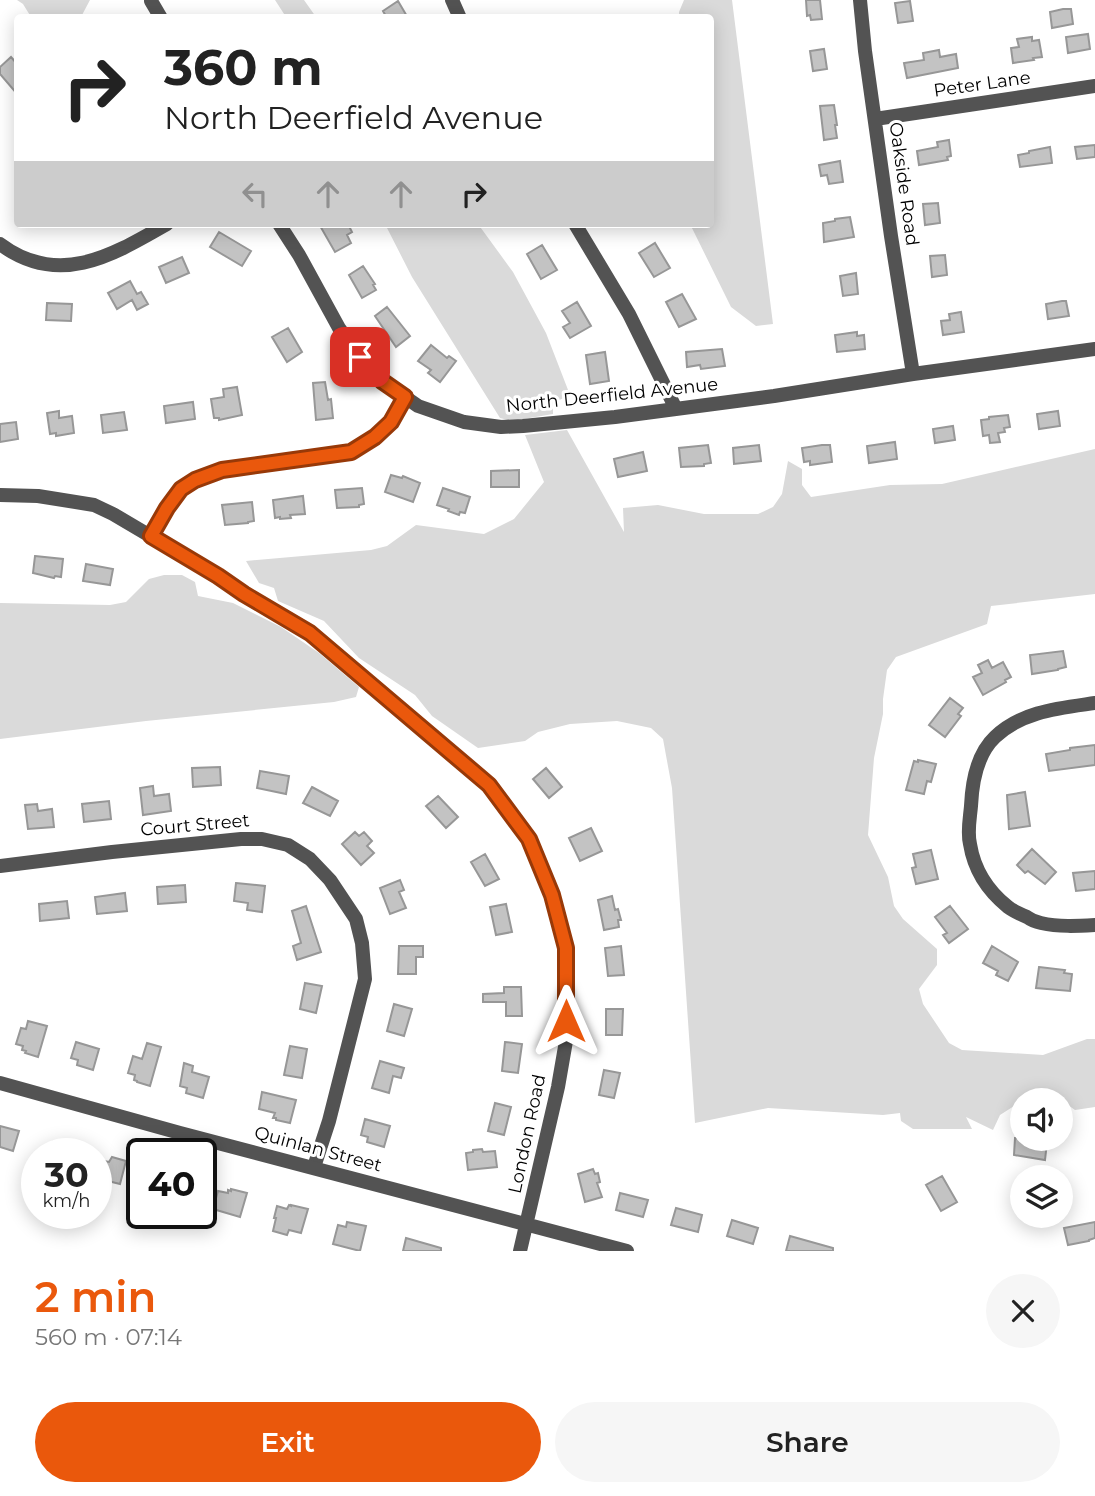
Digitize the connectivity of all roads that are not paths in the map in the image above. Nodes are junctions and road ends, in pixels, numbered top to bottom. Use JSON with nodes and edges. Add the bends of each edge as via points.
{"nodes":[{"id":1,"x":860,"y":0,"type":"edge"},
{"id":2,"x":1095,"y":86,"type":"edge"},
{"id":3,"x":875,"y":119,"type":"junction"},
{"id":4,"x":160,"y":228,"type":"edge"},
{"id":5,"x":281,"y":228,"type":"edge"},
{"id":6,"x":577,"y":228,"type":"edge"},
{"id":7,"x":0,"y":244,"type":"edge"},
{"id":8,"x":1095,"y":349,"type":"edge"},
{"id":9,"x":913,"y":374,"type":"junction"},
{"id":10,"x":405,"y":397,"type":"junction"},
{"id":11,"x":676,"y":409,"type":"junction"},
{"id":12,"x":0,"y":495,"type":"edge"},
{"id":13,"x":151,"y":536,"type":"junction"},
{"id":14,"x":1095,"y":703,"type":"edge"},
{"id":15,"x":0,"y":866,"type":"edge"},
{"id":16,"x":1095,"y":925,"type":"edge"},
{"id":17,"x":0,"y":1083,"type":"edge"},
{"id":18,"x":313,"y":1167,"type":"junction"},
{"id":19,"x":527,"y":1225,"type":"junction"},
{"id":20,"x":520,"y":1251,"type":"edge"},
{"id":21,"x":627,"y":1251,"type":"edge"}],
"edges":[{"from":1,"to":3,"type":"street","name":"Oakside Road"},
{"from":2,"to":3,"type":"street","name":"Peter Lane"},
{"from":3,"to":9,"type":"street","name":"Oakside Road"},
{"from":4,"to":7,"type":"street","via":[[127,247],[81,264],[30,261]]},
{"from":5,"to":10,"type":"street","name":"North Deerfield Avenue","via":[[360,357]]},
{"from":6,"to":11,"type":"street","via":[[629,314]]},
{"from":8,"to":9,"type":"street","name":"North Deerfield Avenue"},
{"from":9,"to":11,"type":"street","name":"North Deerfield Avenue"},
{"from":10,"to":11,"type":"street","name":"North Deerfield Avenue","via":[[464,422],[501,427]]},
{"from":10,"to":13,"type":"street","via":[[391,422],[351,452],[222,470],[195,480],[181,489]]},
{"from":12,"to":13,"type":"street","name":"London Road","via":[[94,505]]},
{"from":13,"to":19,"type":"street","name":"London Road","via":[[310,633],[489,785],[529,839],[552,895],[566,948],[567,1001],[558,1087]]},
{"from":14,"to":16,"type":"street","via":[[1028,716],[994,738],[978,766],[969,841],[974,864],[1009,908],[1038,923]]},
{"from":15,"to":18,"type":"street","name":"Court Street","via":[[241,839],[288,845],[310,859],[356,919],[365,979]]},
{"from":17,"to":18,"type":"street","name":"Quinlan Street"},
{"from":18,"to":19,"type":"street","name":"Quinlan Street"},
{"from":19,"to":20,"type":"street","name":"London Road"},
{"from":19,"to":21,"type":"street","name":"Quinlan Street"}]}
